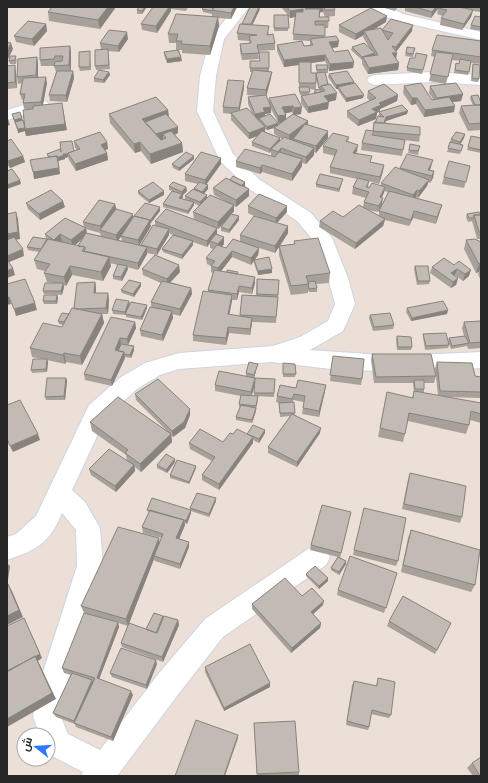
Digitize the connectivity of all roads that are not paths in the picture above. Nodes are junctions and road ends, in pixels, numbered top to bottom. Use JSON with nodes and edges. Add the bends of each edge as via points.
{"nodes":[{"id":1,"x":242,"y":7,"type":"edge"},
{"id":2,"x":377,"y":7,"type":"edge"},
{"id":3,"x":481,"y":36,"type":"edge"},
{"id":4,"x":375,"y":80,"type":"dead end"},
{"id":5,"x":481,"y":80,"type":"edge"},
{"id":6,"x":40,"y":104,"type":"edge"},
{"id":7,"x":7,"y":115,"type":"edge"},
{"id":8,"x":272,"y":354,"type":"junction"},
{"id":9,"x":481,"y":360,"type":"edge"},
{"id":10,"x":59,"y":493,"type":"junction"},
{"id":11,"x":7,"y":549,"type":"edge"},
{"id":12,"x":317,"y":557,"type":"edge"},
{"id":13,"x":101,"y":772,"type":"edge"}],
"edges":[{"from":1,"to":8,"type":"street","via":[[217,39],[208,76],[205,110],[226,157],[254,184],[304,217],[323,238],[345,304],[336,326],[307,343]]},
{"from":2,"to":3,"type":"street","via":[[398,17]]},
{"from":4,"to":5,"type":"street","via":[[433,77]]},
{"from":6,"to":7,"type":"street"},
{"from":8,"to":9,"type":"street","via":[[331,361],[396,364]]},
{"from":8,"to":10,"type":"street","via":[[179,362],[153,369],[129,383],[97,412]]},
{"from":10,"to":11,"type":"street","via":[[45,524],[25,542]]},
{"from":10,"to":13,"type":"street","via":[[76,510],[88,528],[90,566],[50,694],[47,717],[58,744]]},
{"from":12,"to":13,"type":"street","via":[[214,628]]}]}
